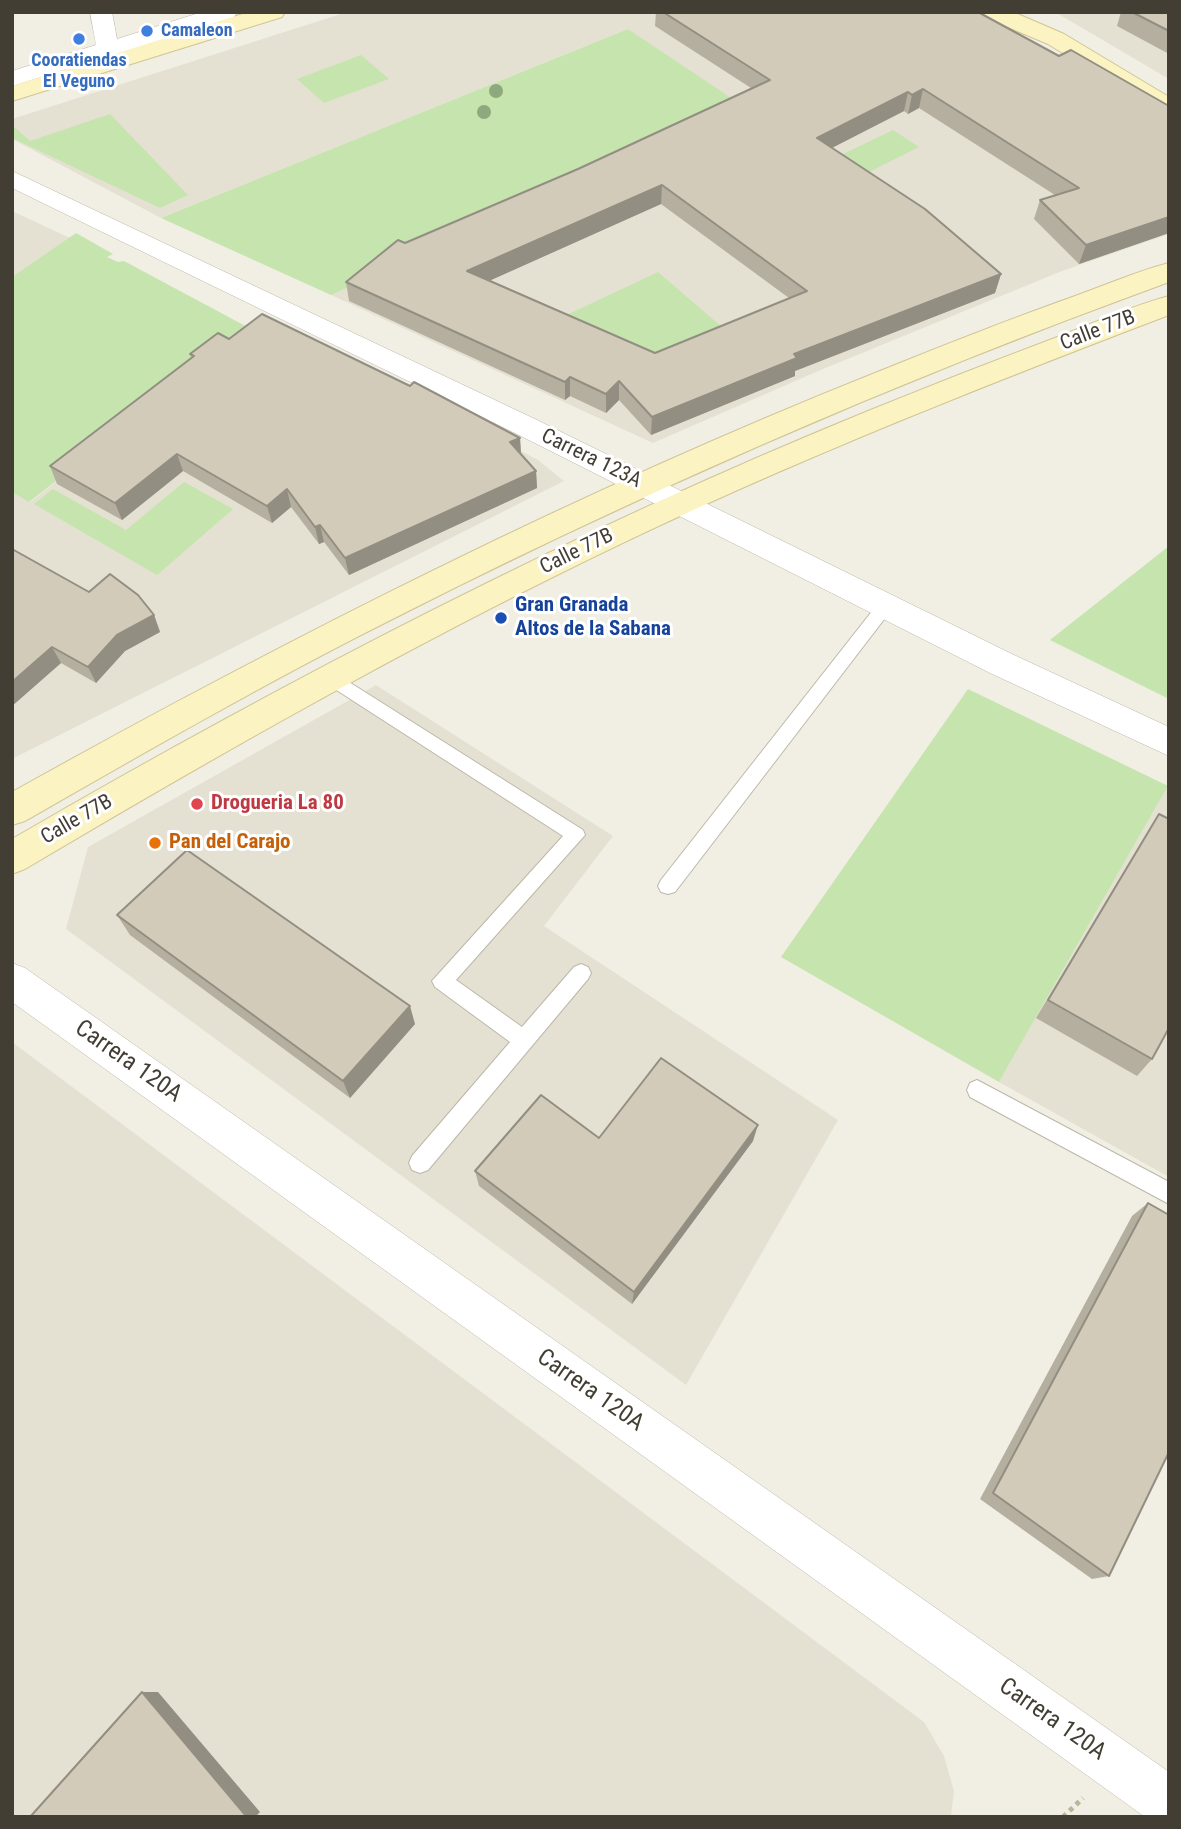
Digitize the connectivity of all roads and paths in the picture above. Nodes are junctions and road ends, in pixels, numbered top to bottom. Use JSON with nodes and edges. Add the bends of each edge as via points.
{"nodes":[{"id":1,"x":101,"y":12,"type":"edge"},
{"id":2,"x":274,"y":12,"type":"edge"},
{"id":3,"x":992,"y":12,"type":"edge"},
{"id":4,"x":219,"y":17,"type":"edge"},
{"id":5,"x":108,"y":55,"type":"junction"},
{"id":6,"x":12,"y":79,"type":"edge"},
{"id":7,"x":12,"y":94,"type":"edge"},
{"id":8,"x":1169,"y":108,"type":"edge"},
{"id":9,"x":12,"y":178,"type":"edge"},
{"id":10,"x":1169,"y":272,"type":"edge"},
{"id":11,"x":1169,"y":304,"type":"edge"},
{"id":12,"x":643,"y":484,"type":"junction"},
{"id":13,"x":682,"y":503,"type":"junction"},
{"id":14,"x":886,"y":605,"type":"junction"},
{"id":15,"x":330,"y":677,"type":"junction"},
{"id":16,"x":1169,"y":742,"type":"edge"},
{"id":17,"x":12,"y":810,"type":"edge"},
{"id":18,"x":12,"y":858,"type":"edge"},
{"id":19,"x":668,"y":886,"type":"dead end"},
{"id":20,"x":581,"y":973,"type":"dead end"},
{"id":21,"x":12,"y":979,"type":"edge"},
{"id":22,"x":524,"y":1040,"type":"junction"},
{"id":23,"x":976,"y":1090,"type":"dead end"},
{"id":24,"x":421,"y":1163,"type":"dead end"},
{"id":25,"x":1169,"y":1194,"type":"edge"},
{"id":26,"x":1165,"y":1806,"type":"edge"}],
"edges":[{"from":1,"to":5,"type":"street"},
{"from":2,"to":4,"type":"street"},
{"from":3,"to":8,"type":"street","via":[[1056,39]]},
{"from":4,"to":5,"type":"street"},
{"from":5,"to":6,"type":"street"},
{"from":5,"to":7,"type":"street"},
{"from":9,"to":12,"type":"street","name":"Carrera 123A"},
{"from":10,"to":12,"type":"street","name":"Calle 77B","via":[[851,393]]},
{"from":11,"to":13,"type":"street","name":"Calle 77B","via":[[900,409]]},
{"from":12,"to":13,"type":"street","name":"Carrera 123A"},
{"from":12,"to":17,"type":"street","name":"Calle 77B","via":[[343,629]]},
{"from":13,"to":14,"type":"street","name":"Carrera 123A"},
{"from":13,"to":15,"type":"street","name":"Calle 77B"},
{"from":14,"to":16,"type":"street","name":"Carrera 123A"},
{"from":14,"to":19,"type":"lane"},
{"from":15,"to":18,"type":"street","name":"Calle 77B"},
{"from":15,"to":22,"type":"lane","via":[[576,835],[442,981]]},
{"from":20,"to":22,"type":"lane"},
{"from":21,"to":26,"type":"street","name":"Carrera 120A"},
{"from":22,"to":24,"type":"lane"},
{"from":23,"to":25,"type":"lane"}]}
